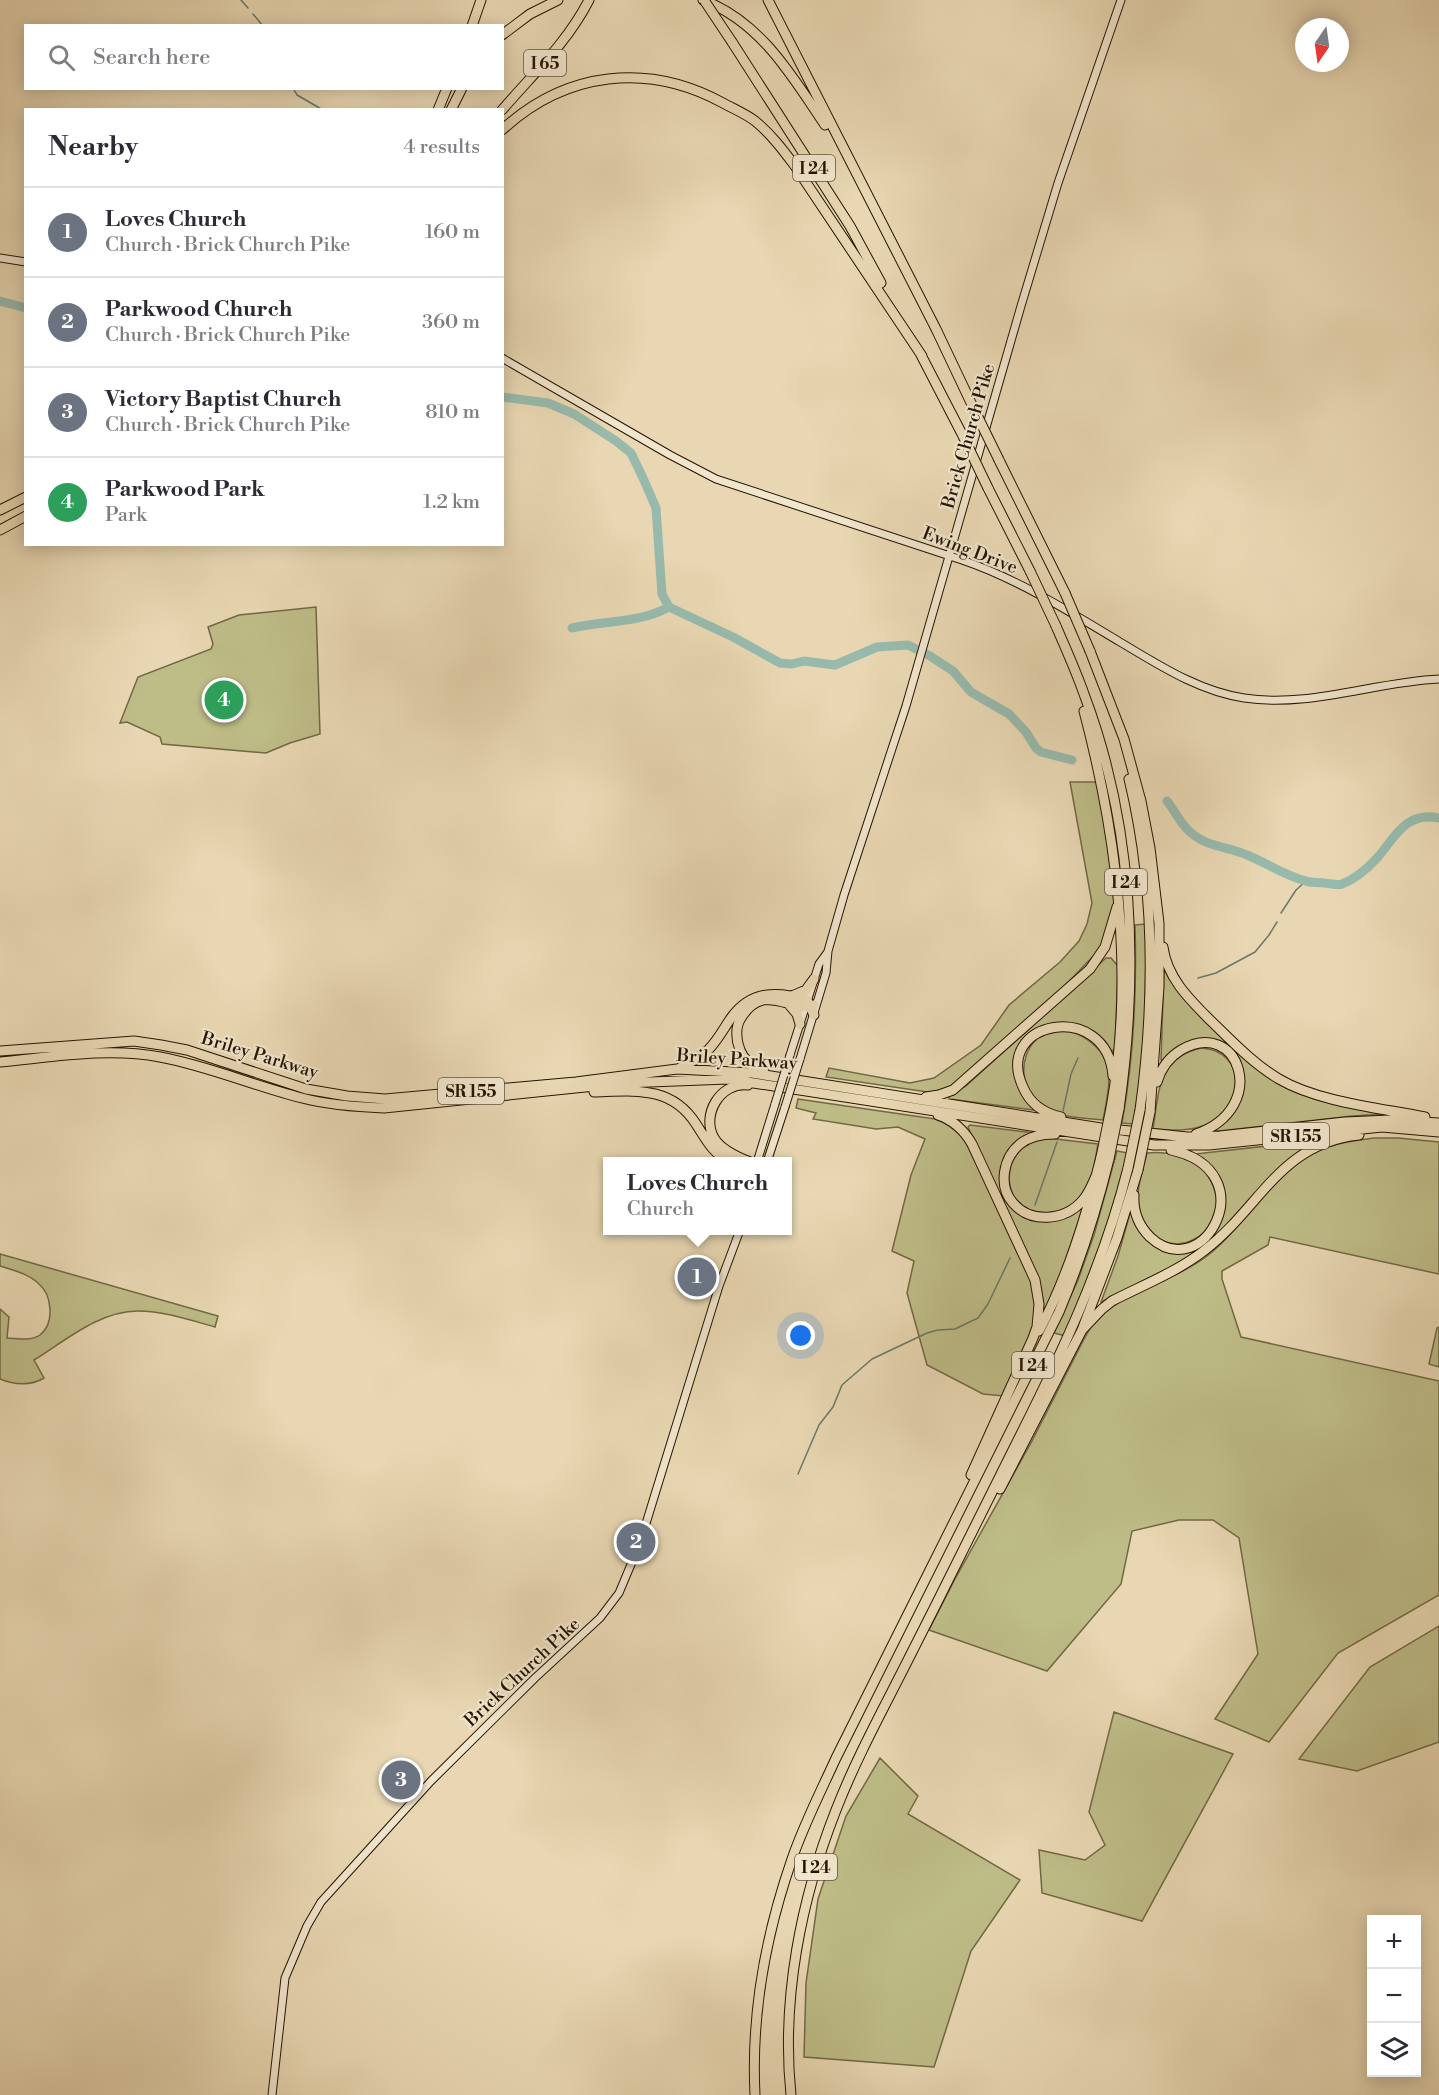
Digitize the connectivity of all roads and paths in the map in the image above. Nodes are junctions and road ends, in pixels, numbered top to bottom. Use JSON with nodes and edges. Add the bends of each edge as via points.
{"nodes":[{"id":1,"x":481,"y":0,"type":"edge"},
{"id":2,"x":558,"y":0,"type":"edge"},
{"id":3,"x":589,"y":0,"type":"edge"},
{"id":4,"x":704,"y":0,"type":"edge"},
{"id":5,"x":768,"y":0,"type":"edge"},
{"id":6,"x":1121,"y":0,"type":"edge"},
{"id":7,"x":473,"y":24,"type":"edge"},
{"id":8,"x":504,"y":34,"type":"edge"},
{"id":9,"x":446,"y":90,"type":"edge"},
{"id":10,"x":461,"y":90,"type":"edge"},
{"id":11,"x":439,"y":108,"type":"edge"},
{"id":12,"x":452,"y":108,"type":"edge"},
{"id":13,"x":504,"y":108,"type":"edge"},
{"id":14,"x":504,"y":128,"type":"edge"},
{"id":15,"x":847,"y":156,"type":"junction"},
{"id":16,"x":0,"y":258,"type":"edge"},
{"id":17,"x":24,"y":262,"type":"edge"},
{"id":18,"x":922,"y":356,"type":"junction"},
{"id":19,"x":504,"y":359,"type":"edge"},
{"id":20,"x":24,"y":498,"type":"edge"},
{"id":21,"x":0,"y":510,"type":"edge"},
{"id":22,"x":24,"y":517,"type":"edge"},
{"id":23,"x":0,"y":530,"type":"edge"},
{"id":24,"x":949,"y":556,"type":"junction"},
{"id":25,"x":1071,"y":662,"type":"junction"},
{"id":26,"x":1439,"y":679,"type":"edge"},
{"id":27,"x":1106,"y":694,"type":"junction"},
{"id":28,"x":1119,"y":896,"type":"junction"},
{"id":29,"x":1159,"y":923,"type":"junction"},
{"id":30,"x":828,"y":951,"type":"junction"},
{"id":31,"x":814,"y":979,"type":"junction"},
{"id":32,"x":789,"y":999,"type":"junction"},
{"id":33,"x":811,"y":1007,"type":"junction"},
{"id":34,"x":800,"y":1024,"type":"junction"},
{"id":35,"x":0,"y":1051,"type":"edge"},
{"id":36,"x":0,"y":1062,"type":"edge"},
{"id":37,"x":676,"y":1069,"type":"junction"},
{"id":38,"x":777,"y":1077,"type":"junction"},
{"id":39,"x":815,"y":1091,"type":"junction"},
{"id":40,"x":544,"y":1092,"type":"junction"},
{"id":41,"x":1113,"y":1095,"type":"junction"},
{"id":42,"x":912,"y":1098,"type":"junction"},
{"id":43,"x":1152,"y":1099,"type":"junction"},
{"id":44,"x":900,"y":1105,"type":"junction"},
{"id":45,"x":1115,"y":1109,"type":"junction"},
{"id":46,"x":1145,"y":1111,"type":"junction"},
{"id":47,"x":1439,"y":1121,"type":"edge"},
{"id":48,"x":1101,"y":1128,"type":"junction"},
{"id":49,"x":1439,"y":1132,"type":"edge"},
{"id":50,"x":1085,"y":1135,"type":"junction"},
{"id":51,"x":1187,"y":1137,"type":"junction"},
{"id":52,"x":1154,"y":1146,"type":"junction"},
{"id":53,"x":721,"y":1157,"type":"edge"},
{"id":54,"x":742,"y":1157,"type":"edge"},
{"id":55,"x":758,"y":1157,"type":"edge"},
{"id":56,"x":768,"y":1157,"type":"edge"},
{"id":57,"x":1105,"y":1158,"type":"junction"},
{"id":58,"x":1133,"y":1169,"type":"junction"},
{"id":59,"x":1096,"y":1176,"type":"junction"},
{"id":60,"x":1135,"y":1183,"type":"junction"},
{"id":61,"x":738,"y":1235,"type":"edge"},
{"id":62,"x":1082,"y":1330,"type":"junction"},
{"id":63,"x":1022,"y":1366,"type":"junction"},
{"id":64,"x":962,"y":1552,"type":"junction"},
{"id":65,"x":934,"y":1561,"type":"junction"},
{"id":66,"x":272,"y":2095,"type":"edge"},
{"id":67,"x":755,"y":2095,"type":"edge"},
{"id":68,"x":791,"y":2095,"type":"edge"}],
"edges":[{"from":1,"to":7,"type":"highway"},
{"from":2,"to":8,"type":"highway"},
{"from":3,"to":13,"type":"highway","number":"I 65","via":[[551,57]]},
{"from":4,"to":15,"type":"highway","via":[[731,15],[770,46]]},
{"from":4,"to":18,"type":"highway","number":"I 24","bridge":true,"via":[[850,226]]},
{"from":5,"to":15,"type":"highway","number":"I 24"},
{"from":6,"to":24,"type":"main road","name":"Brick Church Pike","via":[[1059,183]]},
{"from":9,"to":11,"type":"highway"},
{"from":10,"to":12,"type":"highway"},
{"from":14,"to":18,"type":"highway","via":[[567,87],[593,81],[624,77],[669,81],[705,93],[754,120],[777,142]]},
{"from":15,"to":27,"type":"highway","number":"I 24","bridge":true,"via":[[1065,593]]},
{"from":16,"to":17,"type":"main road"},
{"from":18,"to":25,"type":"highway","number":"I 24","bridge":true},
{"from":19,"to":24,"type":"main road","name":"Ewing Drive","via":[[716,479]]},
{"from":20,"to":21,"type":"highway"},
{"from":22,"to":23,"type":"highway"},
{"from":24,"to":26,"type":"main road","name":"Ewing Drive","via":[[1028,589],[1186,680],[1215,691],[1244,698],[1282,700]]},
{"from":24,"to":30,"type":"main road","name":"Brick Church Pike"},
{"from":25,"to":28,"type":"highway","via":[[1105,805]]},
{"from":25,"to":45,"type":"highway","number":"I 24","via":[[1106,768],[1125,873],[1131,989],[1129,1034]]},
{"from":27,"to":29,"type":"highway","via":[[1124,739],[1141,801]]},
{"from":27,"to":46,"type":"highway","number":"I 24","via":[[1131,788],[1149,914]]},
{"from":28,"to":41,"type":"highway","via":[[1122,994]]},
{"from":28,"to":42,"type":"highway","via":[[1108,940],[1090,969],[953,1090]]},
{"from":29,"to":43,"type":"highway"},
{"from":29,"to":47,"type":"highway","via":[[1163,952],[1179,986],[1267,1071],[1316,1094]]},
{"from":30,"to":31,"type":"main road","name":"Brick Church Pike"},
{"from":30,"to":33,"type":"main road","name":"Brick Church Pike","via":[[826,973]]},
{"from":31,"to":32,"type":"highway","via":[[806,990]]},
{"from":31,"to":33,"type":"main road","name":"Brick Church Pike"},
{"from":32,"to":33,"type":"highway"},
{"from":32,"to":34,"type":"highway"},
{"from":32,"to":37,"type":"highway","via":[[770,993],[748,1000],[709,1050]]},
{"from":32,"to":38,"type":"highway","via":[[764,1000],[750,1006],[739,1021],[736,1034],[747,1062]]},
{"from":33,"to":34,"type":"main road","name":"Brick Church Pike"},
{"from":33,"to":56,"type":"main road","name":"Brick Church Pike","bridge":true,"via":[[800,1059]]},
{"from":34,"to":55,"type":"main road","name":"Brick Church Pike","bridge":true},
{"from":35,"to":37,"type":"highway","name":"Briley Parkway","number":"SR 155","via":[[134,1041],[187,1050],[306,1089],[385,1099]]},
{"from":36,"to":40,"type":"highway","name":"Briley Parkway","number":"SR 155","via":[[83,1053],[133,1053],[187,1063],[264,1087],[347,1106],[384,1108]]},
{"from":37,"to":38,"type":"highway","name":"Briley Parkway","number":"SR 155"},
{"from":38,"to":42,"type":"highway","name":"Briley Parkway","number":"SR 155"},
{"from":39,"to":40,"type":"highway","name":"Briley Parkway","number":"SR 155","via":[[728,1079],[624,1083]]},
{"from":39,"to":44,"type":"highway","name":"Briley Parkway","number":"SR 155"},
{"from":39,"to":54,"type":"highway","via":[[743,1085],[726,1090],[718,1098],[709,1124],[721,1146]]},
{"from":40,"to":53,"type":"highway","via":[[644,1091],[666,1096],[693,1118],[707,1144]]},
{"from":41,"to":45,"type":"highway"},
{"from":41,"to":48,"type":"highway","via":[[1111,1062],[1089,1034],[1065,1026],[1049,1027],[1032,1037],[1022,1050],[1019,1079],[1037,1107]]},
{"from":42,"to":48,"type":"highway","name":"Briley Parkway","number":"SR 155"},
{"from":43,"to":46,"type":"highway"},
{"from":43,"to":51,"type":"highway","via":[[1163,1067],[1185,1048],[1209,1043],[1232,1055],[1240,1074],[1240,1090],[1234,1105],[1215,1126]]},
{"from":44,"to":50,"type":"highway","name":"Briley Parkway","number":"SR 155"},
{"from":44,"to":63,"type":"highway","via":[[941,1116],[966,1133],[1015,1234],[1035,1280],[1039,1304],[1037,1327]]},
{"from":45,"to":57,"type":"highway","number":"I 24","bridge":true},
{"from":46,"to":58,"type":"highway","number":"I 24","bridge":true},
{"from":47,"to":51,"type":"highway","name":"Briley Parkway","number":"SR 155","via":[[1345,1122]]},
{"from":48,"to":51,"type":"highway","name":"Briley Parkway","number":"SR 155"},
{"from":49,"to":52,"type":"highway","name":"Briley Parkway","number":"SR 155","via":[[1382,1127],[1209,1145]]},
{"from":49,"to":62,"type":"highway","via":[[1353,1136],[1307,1151],[1278,1173],[1205,1250],[1112,1301]]},
{"from":50,"to":52,"type":"highway","name":"Briley Parkway","number":"SR 155"},
{"from":50,"to":59,"type":"highway","via":[[1046,1134],[1027,1140],[1009,1157],[1004,1184],[1012,1203],[1023,1212],[1047,1218],[1081,1203]]},
{"from":52,"to":60,"type":"highway","via":[[1185,1153],[1206,1167],[1220,1196],[1216,1223],[1206,1238],[1195,1245],[1163,1245],[1150,1237],[1139,1221],[1134,1207]]},
{"from":57,"to":59,"type":"highway"},
{"from":57,"to":65,"type":"highway","number":"I 24","via":[[1095,1215],[1077,1269],[1031,1370]]},
{"from":58,"to":60,"type":"highway"},
{"from":58,"to":64,"type":"highway","number":"I 24","via":[[1084,1304]]},
{"from":59,"to":63,"type":"highway","via":[[1066,1273]]},
{"from":60,"to":62,"type":"highway"},
{"from":61,"to":66,"type":"main road","name":"Brick Church Pike","via":[[640,1543],[619,1593],[600,1618],[431,1781],[321,1902],[285,1978]]},
{"from":62,"to":64,"type":"highway","via":[[1012,1468]]},
{"from":63,"to":65,"type":"highway"},
{"from":64,"to":68,"type":"highway","number":"I 24","via":[[846,1786],[821,1848],[793,1974],[788,2046]]},
{"from":65,"to":67,"type":"highway","number":"I 24","via":[[806,1824],[783,1888],[762,1978]]}]}
